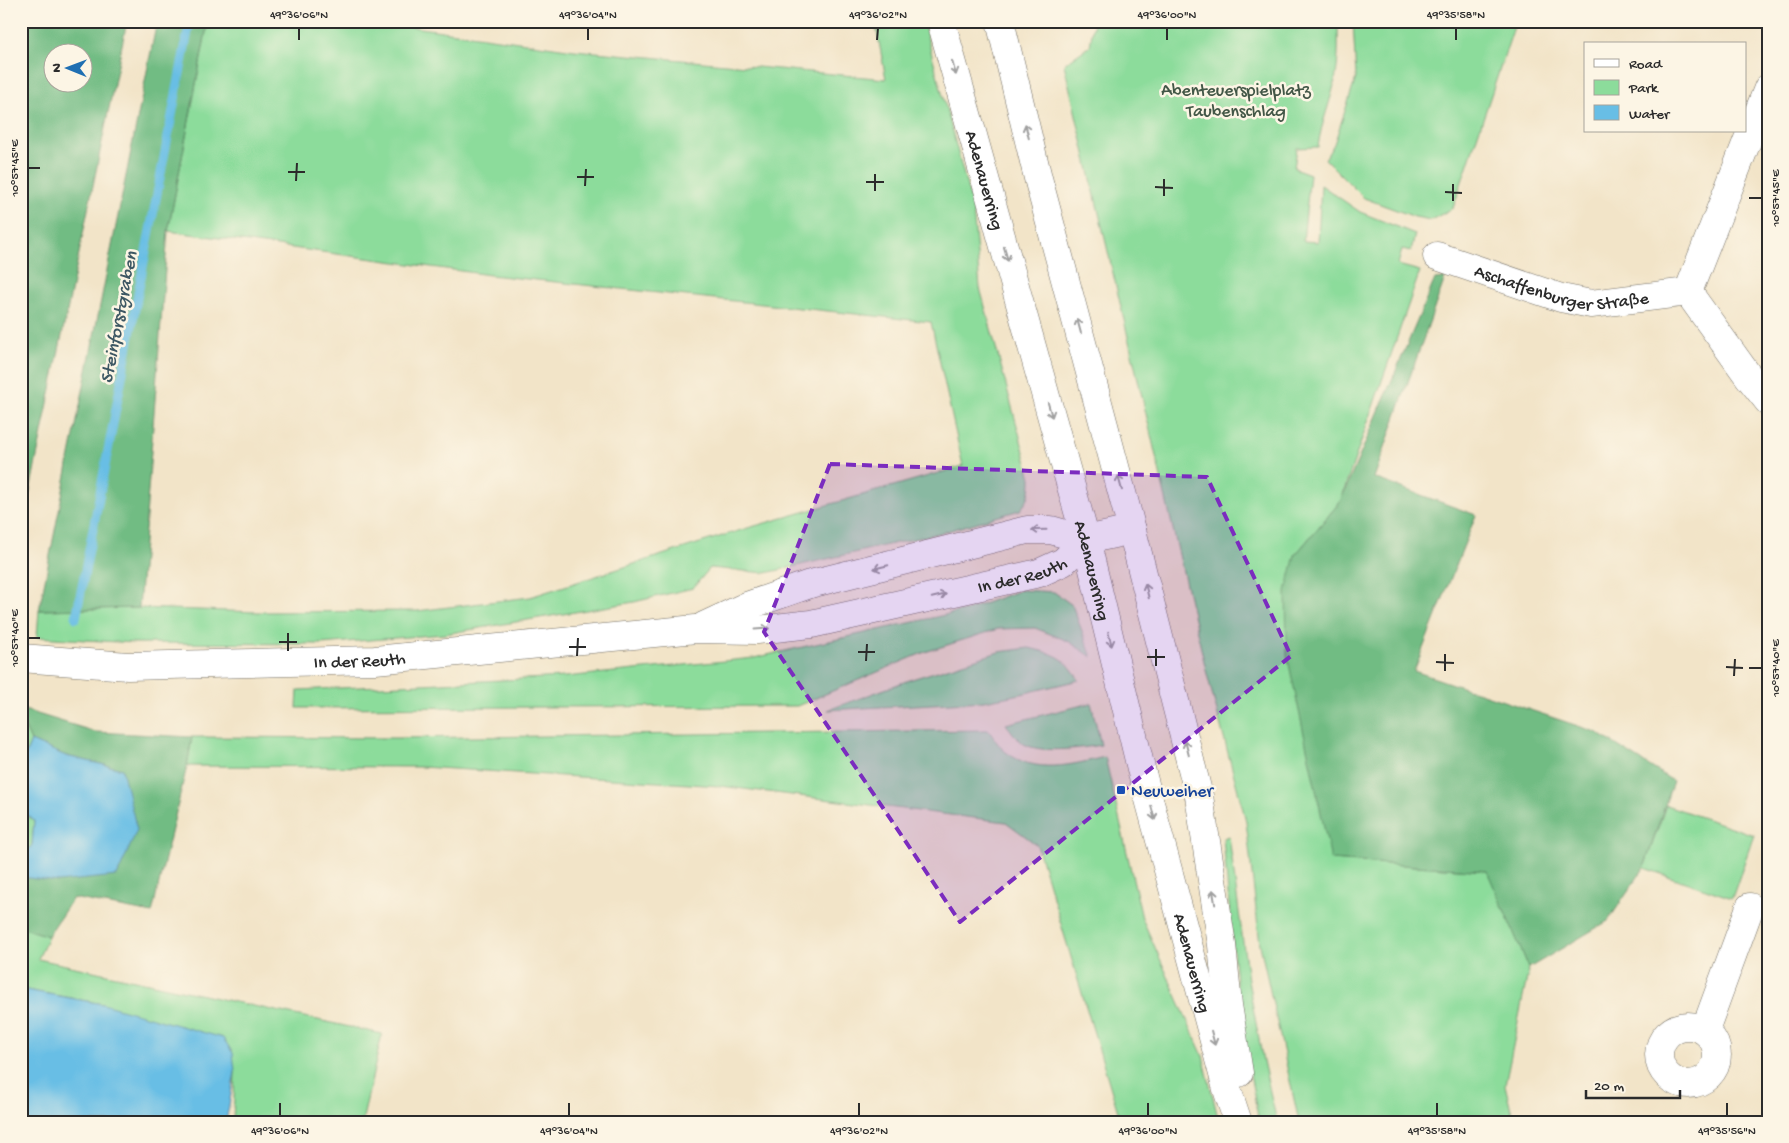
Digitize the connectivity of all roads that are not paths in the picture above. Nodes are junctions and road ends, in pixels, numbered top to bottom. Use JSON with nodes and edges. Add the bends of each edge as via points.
{"nodes":[{"id":1,"x":941,"y":21,"type":"edge"},
{"id":2,"x":1000,"y":21,"type":"edge"},
{"id":3,"x":1768,"y":88,"type":"edge"},
{"id":4,"x":1437,"y":256,"type":"dead end"},
{"id":5,"x":1688,"y":292,"type":"junction"},
{"id":6,"x":1768,"y":401,"type":"edge"},
{"id":7,"x":1132,"y":530,"type":"junction"},
{"id":8,"x":1086,"y":540,"type":"junction"},
{"id":9,"x":696,"y":629,"type":"junction"},
{"id":10,"x":21,"y":658,"type":"edge"},
{"id":11,"x":1762,"y":905,"type":"edge"},
{"id":12,"x":1705,"y":1030,"type":"dead end"},
{"id":13,"x":1238,"y":1122,"type":"edge"},
{"id":14,"x":1246,"y":1122,"type":"edge"}],
"edges":[{"from":1,"to":8,"type":"main road","name":"Adenauerring","one_way":true},
{"from":7,"to":2,"type":"main road","name":"Adenauerring","one_way":true,"via":[[1038,178]]},
{"from":3,"to":5,"type":"main road"},
{"from":4,"to":5,"type":"main road","name":"Aschaffenburger Straße","via":[[1560,298],[1591,304]]},
{"from":5,"to":6,"type":"main road"},
{"from":7,"to":8,"type":"main road"},
{"from":14,"to":7,"type":"main road","name":"Adenauerring","one_way":true,"via":[[1199,796]]},
{"from":8,"to":9,"type":"main road","name":"In der Reuth","one_way":true,"via":[[1051,530],[1027,530],[810,584]]},
{"from":9,"to":8,"type":"main road","name":"In der Reuth","one_way":true,"via":[[758,630],[811,624],[1039,573],[1063,562]]},
{"from":8,"to":13,"type":"main road","name":"Adenauerring","one_way":true,"via":[[1143,777]]},
{"from":9,"to":10,"type":"main road","name":"In der Reuth","via":[[375,660],[128,666]]},
{"from":11,"to":12,"type":"main road"}]}
